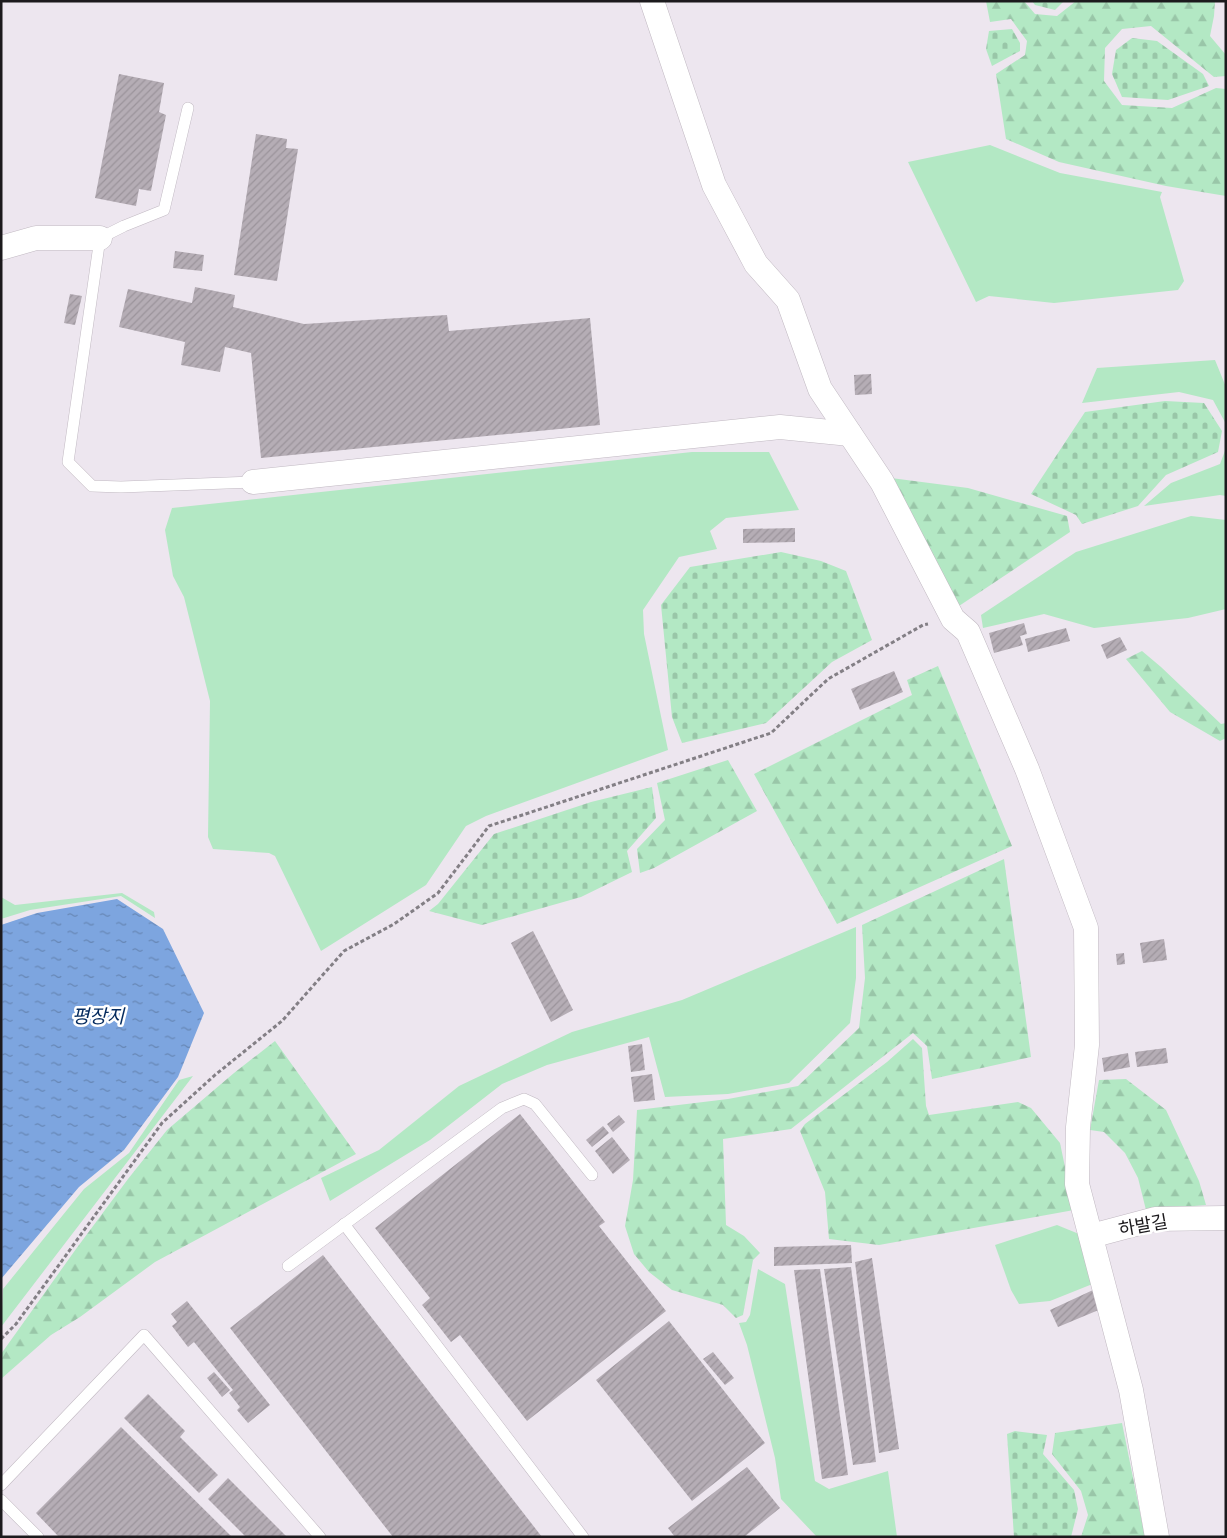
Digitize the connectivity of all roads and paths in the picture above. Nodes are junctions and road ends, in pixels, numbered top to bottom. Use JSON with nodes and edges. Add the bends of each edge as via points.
{"nodes":[{"id":1,"x":652,"y":1,"type":"edge"},
{"id":2,"x":188,"y":108,"type":"dead end"},
{"id":3,"x":100,"y":238,"type":"junction"},
{"id":4,"x":1,"y":248,"type":"edge"},
{"id":5,"x":850,"y":434,"type":"junction"},
{"id":6,"x":253,"y":482,"type":"joint"},
{"id":7,"x":953,"y":619,"type":"junction"},
{"id":8,"x":592,"y":1175,"type":"dead end"},
{"id":9,"x":1226,"y":1218,"type":"edge"},
{"id":10,"x":344,"y":1224,"type":"junction"},
{"id":11,"x":1091,"y":1236,"type":"junction"},
{"id":12,"x":288,"y":1266,"type":"dead end"},
{"id":13,"x":1,"y":1339,"type":"edge"},
{"id":14,"x":1,"y":1485,"type":"edge"},
{"id":15,"x":1,"y":1500,"type":"edge"},
{"id":16,"x":38,"y":1537,"type":"edge"},
{"id":17,"x":320,"y":1537,"type":"edge"},
{"id":18,"x":583,"y":1537,"type":"edge"},
{"id":19,"x":1157,"y":1537,"type":"edge"}],
"edges":[{"from":1,"to":5,"type":"street","via":[[714,185],[756,264],[788,300],[820,389]]},
{"from":2,"to":3,"type":"lane","via":[[164,210]]},
{"from":3,"to":4,"type":"street","via":[[36,238]]},
{"from":3,"to":6,"type":"lane","via":[[68,462],[92,486]]},
{"from":5,"to":6,"type":"street","via":[[780,427]]},
{"from":5,"to":7,"type":"street","via":[[882,482]]},
{"from":7,"to":11,"type":"street","via":[[968,632],[1027,769],[1086,928],[1087,1045],[1078,1127],[1077,1184]]},
{"from":7,"to":13,"type":"path","via":[[923,625],[828,679],[771,733],[489,826],[438,893],[394,924],[344,951],[282,1021],[162,1123],[16,1324]]},
{"from":8,"to":10,"type":"lane","via":[[535,1104],[524,1099],[502,1108]]},
{"from":9,"to":11,"type":"street","name":"하발길","via":[[1155,1219]]},
{"from":10,"to":12,"type":"lane"},
{"from":10,"to":18,"type":"lane"},
{"from":11,"to":19,"type":"street","via":[[1130,1390]]},
{"from":14,"to":17,"type":"lane","via":[[144,1335]]},
{"from":15,"to":16,"type":"lane"}]}
